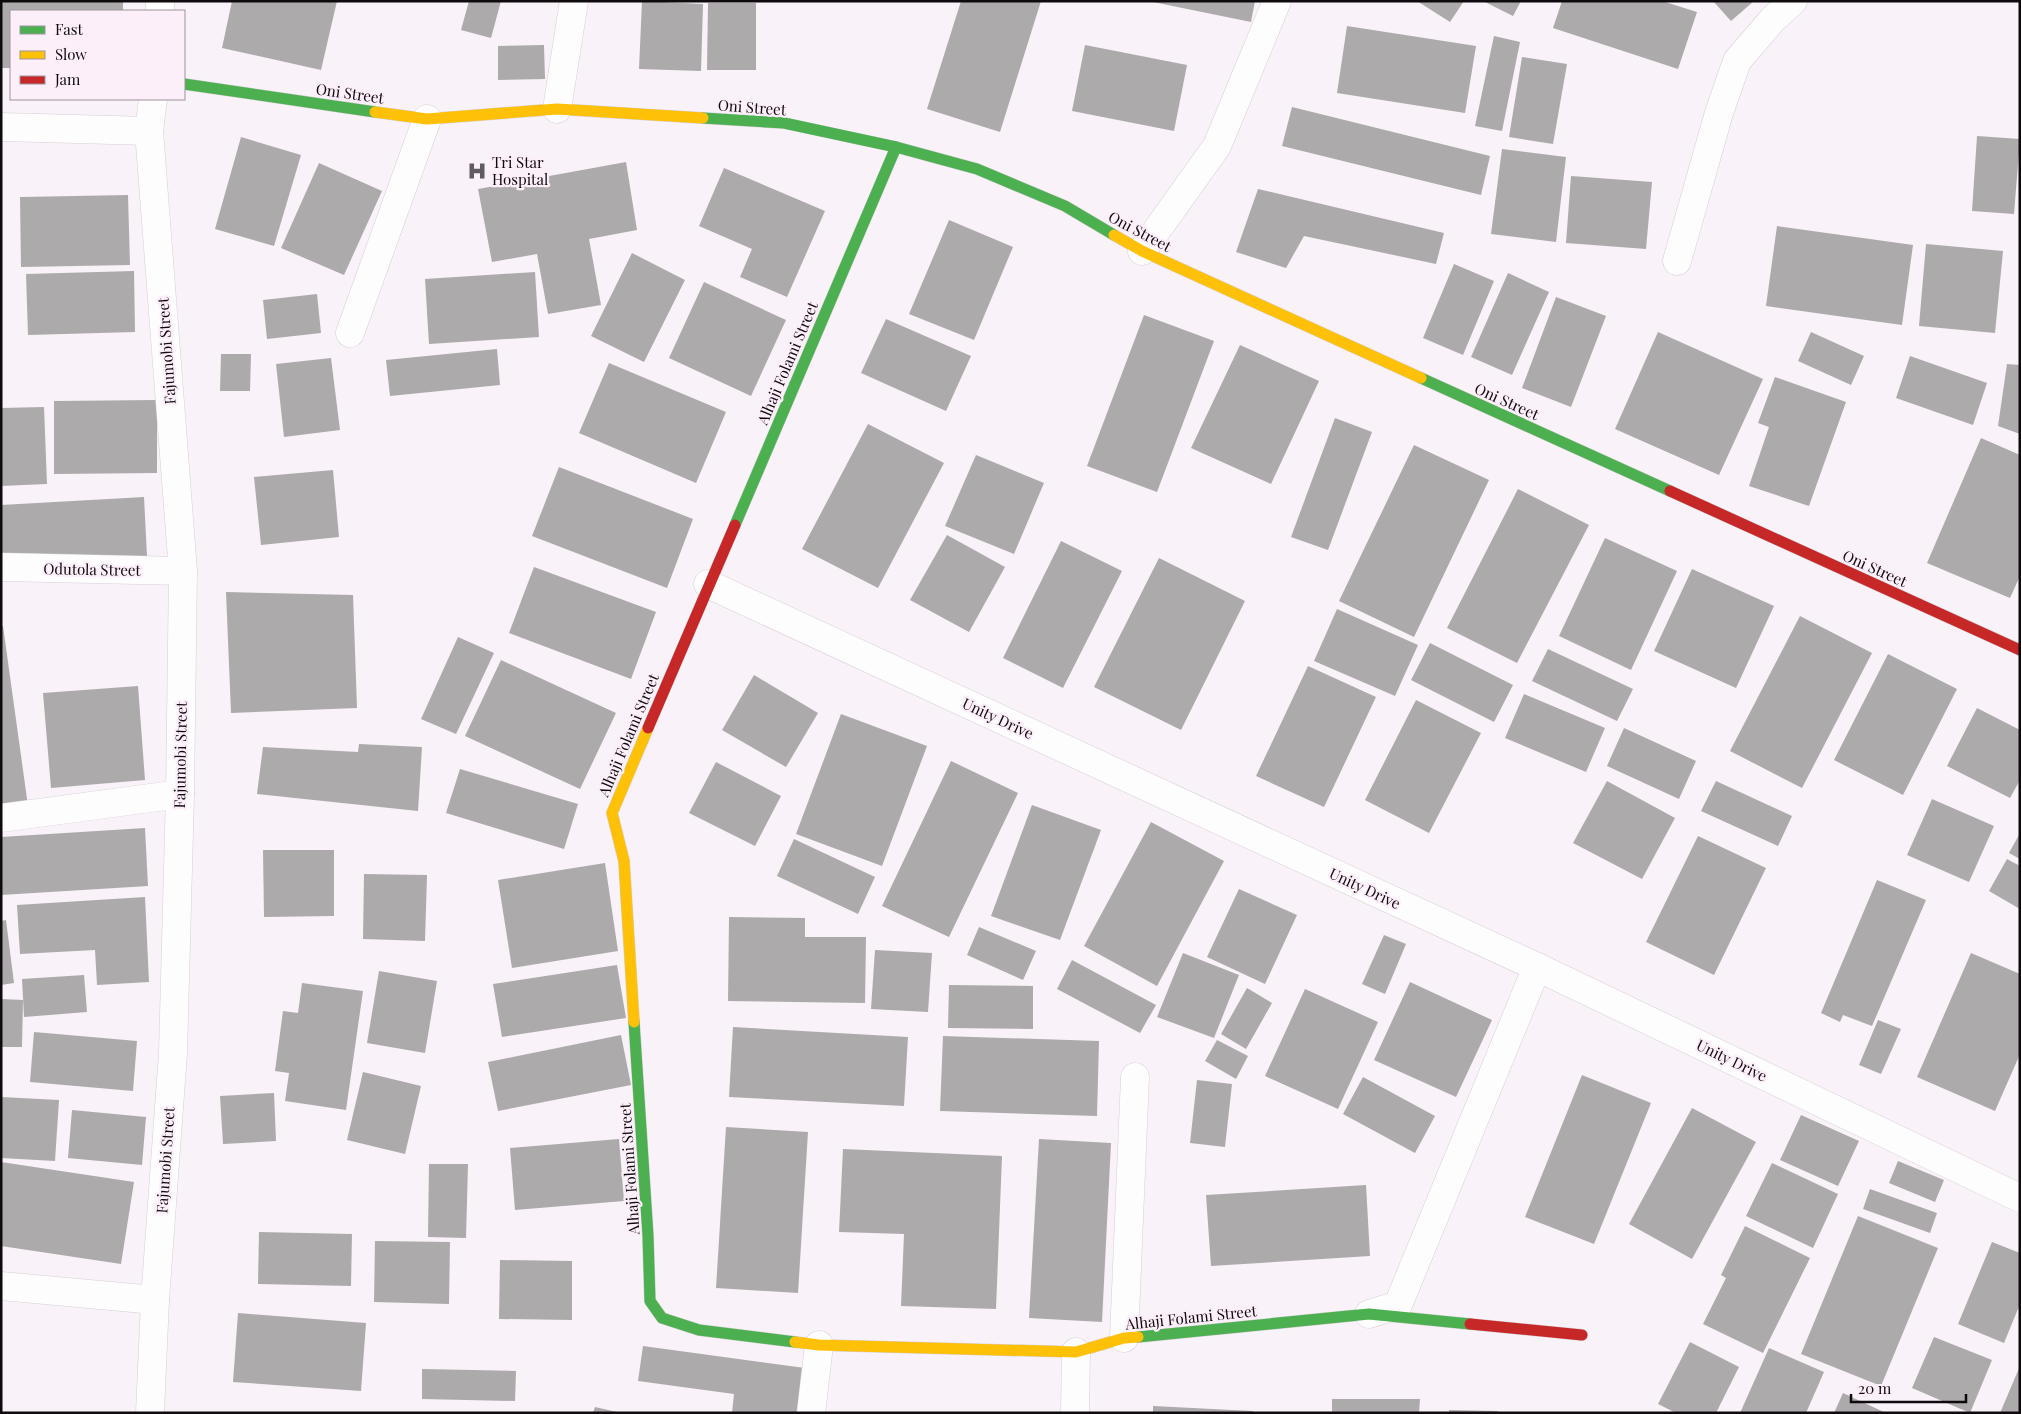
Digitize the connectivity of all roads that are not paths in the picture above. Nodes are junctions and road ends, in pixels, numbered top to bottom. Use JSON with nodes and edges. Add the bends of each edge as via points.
{"nodes":[{"id":1,"x":574,"y":1,"type":"edge"},
{"id":2,"x":1277,"y":1,"type":"edge"},
{"id":3,"x":1793,"y":1,"type":"edge"},
{"id":4,"x":185,"y":84,"type":"edge"},
{"id":5,"x":153,"y":100,"type":"edge"},
{"id":6,"x":557,"y":109,"type":"junction"},
{"id":7,"x":427,"y":119,"type":"junction"},
{"id":8,"x":1,"y":127,"type":"edge"},
{"id":9,"x":149,"y":131,"type":"junction"},
{"id":10,"x":896,"y":147,"type":"junction"},
{"id":11,"x":1142,"y":251,"type":"junction"},
{"id":12,"x":1677,"y":261,"type":"dead end"},
{"id":13,"x":350,"y":333,"type":"dead end"},
{"id":14,"x":1,"y":567,"type":"edge"},
{"id":15,"x":182,"y":571,"type":"junction"},
{"id":16,"x":708,"y":584,"type":"junction"},
{"id":17,"x":2020,"y":650,"type":"edge"},
{"id":18,"x":180,"y":794,"type":"junction"},
{"id":19,"x":1,"y":818,"type":"edge"},
{"id":20,"x":1537,"y":967,"type":"junction"},
{"id":21,"x":1135,"y":1077,"type":"dead end"},
{"id":22,"x":2020,"y":1198,"type":"edge"},
{"id":23,"x":1,"y":1286,"type":"edge"},
{"id":24,"x":155,"y":1300,"type":"junction"},
{"id":25,"x":1369,"y":1314,"type":"junction"},
{"id":26,"x":1582,"y":1335,"type":"dead end"},
{"id":27,"x":1124,"y":1338,"type":"junction"},
{"id":28,"x":819,"y":1345,"type":"junction"},
{"id":29,"x":1076,"y":1352,"type":"junction"},
{"id":30,"x":150,"y":1413,"type":"edge"},
{"id":31,"x":811,"y":1413,"type":"edge"},
{"id":32,"x":1074,"y":1413,"type":"edge"}],
"edges":[{"from":1,"to":6,"type":"street"},
{"from":2,"to":11,"type":"street","via":[[1217,146]]},
{"from":3,"to":12,"type":"street","via":[[1737,60]]},
{"from":4,"to":7,"type":"street","name":"Oni Street"},
{"from":5,"to":9,"type":"street","name":"Fajumobi Street"},
{"from":6,"to":7,"type":"street","name":"Oni Street"},
{"from":6,"to":10,"type":"street","name":"Oni Street","via":[[784,123]]},
{"from":7,"to":13,"type":"street"},
{"from":8,"to":9,"type":"street"},
{"from":9,"to":15,"type":"street","name":"Fajumobi Street"},
{"from":10,"to":11,"type":"street","name":"Oni Street","via":[[977,169],[1056,203]]},
{"from":10,"to":16,"type":"street","name":"Alhaji Folami Street"},
{"from":11,"to":17,"type":"street","name":"Oni Street"},
{"from":14,"to":15,"type":"street","name":"Odutola Street"},
{"from":15,"to":18,"type":"street","name":"Fajumobi Street"},
{"from":16,"to":20,"type":"street","name":"Unity Drive"},
{"from":16,"to":28,"type":"street","name":"Alhaji Folami Street","via":[[612,813],[624,861],[650,1302],[662,1318],[699,1330]]},
{"from":18,"to":19,"type":"street"},
{"from":18,"to":24,"type":"street","name":"Fajumobi Street","via":[[173,1053]]},
{"from":20,"to":22,"type":"street","name":"Unity Drive"},
{"from":20,"to":25,"type":"street","via":[[1398,1305]]},
{"from":21,"to":27,"type":"street"},
{"from":23,"to":24,"type":"street"},
{"from":24,"to":30,"type":"street","name":"Fajumobi Street"},
{"from":25,"to":26,"type":"street","name":"Alhaji Folami Street"},
{"from":25,"to":27,"type":"street","name":"Alhaji Folami Street"},
{"from":27,"to":29,"type":"street","name":"Alhaji Folami Street"},
{"from":28,"to":29,"type":"street","name":"Alhaji Folami Street"},
{"from":28,"to":31,"type":"street"},
{"from":29,"to":32,"type":"street"}]}
